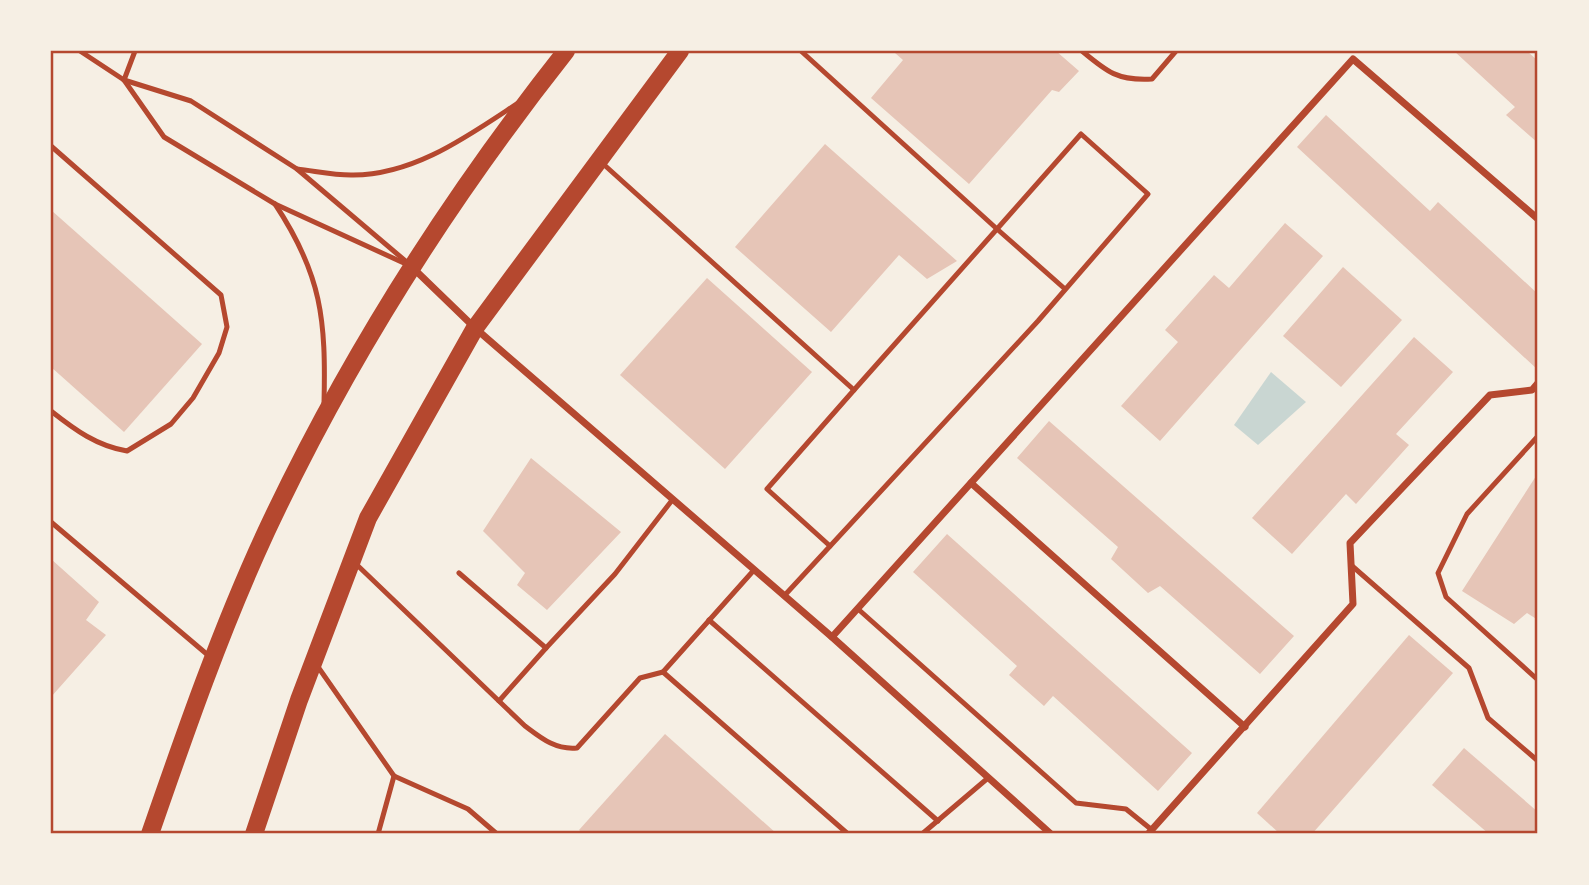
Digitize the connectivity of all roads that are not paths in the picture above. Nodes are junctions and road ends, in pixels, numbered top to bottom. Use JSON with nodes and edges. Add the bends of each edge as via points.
{"nodes":[{"id":1,"x":79,"y":51,"type":"edge"},
{"id":2,"x":135,"y":51,"type":"edge"},
{"id":3,"x":566,"y":51,"type":"edge"},
{"id":4,"x":680,"y":51,"type":"edge"},
{"id":5,"x":801,"y":51,"type":"edge"},
{"id":6,"x":1084,"y":51,"type":"edge"},
{"id":7,"x":1176,"y":51,"type":"edge"},
{"id":8,"x":124,"y":80,"type":"junction"},
{"id":9,"x":532,"y":94,"type":"junction"},
{"id":10,"x":51,"y":146,"type":"edge"},
{"id":11,"x":599,"y":160,"type":"junction"},
{"id":12,"x":297,"y":169,"type":"junction"},
{"id":13,"x":275,"y":204,"type":"junction"},
{"id":14,"x":1538,"y":219,"type":"edge"},
{"id":15,"x":998,"y":229,"type":"junction"},
{"id":16,"x":412,"y":266,"type":"junction"},
{"id":17,"x":1065,"y":289,"type":"junction"},
{"id":18,"x":475,"y":328,"type":"junction"},
{"id":19,"x":1538,"y":383,"type":"edge"},
{"id":20,"x":854,"y":390,"type":"junction"},
{"id":21,"x":51,"y":411,"type":"edge"},
{"id":22,"x":323,"y":419,"type":"junction"},
{"id":23,"x":1538,"y":436,"type":"edge"},
{"id":24,"x":971,"y":483,"type":"junction"},
{"id":25,"x":673,"y":499,"type":"junction"},
{"id":26,"x":51,"y":522,"type":"edge"},
{"id":27,"x":831,"y":546,"type":"junction"},
{"id":28,"x":352,"y":560,"type":"junction"},
{"id":29,"x":1352,"y":565,"type":"junction"},
{"id":30,"x":754,"y":570,"type":"junction"},
{"id":31,"x":459,"y":573,"type":"dead end"},
{"id":32,"x":784,"y":596,"type":"junction"},
{"id":33,"x":858,"y":609,"type":"junction"},
{"id":34,"x":709,"y":620,"type":"junction"},
{"id":35,"x":832,"y":637,"type":"junction"},
{"id":36,"x":546,"y":648,"type":"junction"},
{"id":37,"x":313,"y":660,"type":"junction"},
{"id":38,"x":214,"y":661,"type":"junction"},
{"id":39,"x":663,"y":672,"type":"junction"},
{"id":40,"x":1538,"y":680,"type":"edge"},
{"id":41,"x":499,"y":702,"type":"junction"},
{"id":42,"x":1245,"y":727,"type":"junction"},
{"id":43,"x":1538,"y":761,"type":"edge"},
{"id":44,"x":394,"y":776,"type":"junction"},
{"id":45,"x":988,"y":778,"type":"junction"},
{"id":46,"x":937,"y":821,"type":"junction"},
{"id":47,"x":1150,"y":832,"type":"edge"},
{"id":48,"x":150,"y":834,"type":"edge"},
{"id":49,"x":254,"y":834,"type":"edge"},
{"id":50,"x":378,"y":834,"type":"edge"},
{"id":51,"x":497,"y":834,"type":"edge"},
{"id":52,"x":848,"y":834,"type":"edge"},
{"id":53,"x":922,"y":834,"type":"edge"},
{"id":54,"x":1051,"y":834,"type":"edge"}],
"edges":[{"from":1,"to":8,"type":"lane"},
{"from":2,"to":8,"type":"lane"},
{"from":3,"to":9,"type":"main road"},
{"from":4,"to":11,"type":"main road"},
{"from":5,"to":15,"type":"lane"},
{"from":6,"to":7,"type":"lane","via":[[1105,70],[1129,80],[1152,79]]},
{"from":8,"to":12,"type":"lane","via":[[191,101]]},
{"from":8,"to":13,"type":"lane","via":[[164,137]]},
{"from":9,"to":12,"type":"lane","via":[[463,139],[402,168],[352,175]]},
{"from":9,"to":16,"type":"main road"},
{"from":10,"to":21,"type":"lane","via":[[221,295],[227,327],[219,353],[193,398],[171,424],[127,451],[106,448]]},
{"from":11,"to":18,"type":"main road"},
{"from":11,"to":20,"type":"lane"},
{"from":12,"to":16,"type":"lane"},
{"from":13,"to":16,"type":"lane"},
{"from":13,"to":22,"type":"lane","via":[[300,242],[320,303],[325,346]]},
{"from":14,"to":24,"type":"street","via":[[1353,59]]},
{"from":15,"to":17,"type":"lane"},
{"from":15,"to":17,"type":"lane","via":[[1081,134],[1148,194]]},
{"from":15,"to":20,"type":"lane"},
{"from":16,"to":18,"type":"street"},
{"from":16,"to":22,"type":"main road"},
{"from":17,"to":27,"type":"lane"},
{"from":18,"to":25,"type":"street"},
{"from":18,"to":28,"type":"main road","via":[[368,518]]},
{"from":19,"to":29,"type":"street","via":[[1532,390],[1490,395],[1350,543]]},
{"from":20,"to":27,"type":"lane","via":[[767,489]]},
{"from":22,"to":38,"type":"main road","via":[[265,533]]},
{"from":23,"to":40,"type":"lane","via":[[1468,514],[1438,573],[1446,597]]},
{"from":24,"to":33,"type":"street"},
{"from":24,"to":42,"type":"street"},
{"from":25,"to":30,"type":"street"},
{"from":25,"to":36,"type":"lane","via":[[615,574]]},
{"from":26,"to":38,"type":"lane"},
{"from":27,"to":32,"type":"lane"},
{"from":28,"to":37,"type":"main road"},
{"from":28,"to":41,"type":"lane"},
{"from":29,"to":42,"type":"street","via":[[1353,604]]},
{"from":29,"to":43,"type":"lane","via":[[1469,668],[1488,718]]},
{"from":30,"to":32,"type":"street"},
{"from":30,"to":34,"type":"lane"},
{"from":31,"to":36,"type":"lane"},
{"from":32,"to":35,"type":"street"},
{"from":33,"to":35,"type":"street"},
{"from":33,"to":47,"type":"lane","via":[[1076,803],[1126,809]]},
{"from":34,"to":39,"type":"lane"},
{"from":34,"to":46,"type":"lane"},
{"from":35,"to":45,"type":"street"},
{"from":36,"to":41,"type":"lane"},
{"from":37,"to":44,"type":"lane"},
{"from":37,"to":49,"type":"main road"},
{"from":38,"to":48,"type":"main road"},
{"from":39,"to":41,"type":"lane","via":[[640,678],[577,748],[547,743]]},
{"from":39,"to":52,"type":"lane"},
{"from":42,"to":47,"type":"street"},
{"from":44,"to":50,"type":"lane"},
{"from":44,"to":51,"type":"lane","via":[[468,809]]},
{"from":45,"to":46,"type":"lane"},
{"from":45,"to":54,"type":"street"},
{"from":46,"to":53,"type":"lane"}]}
